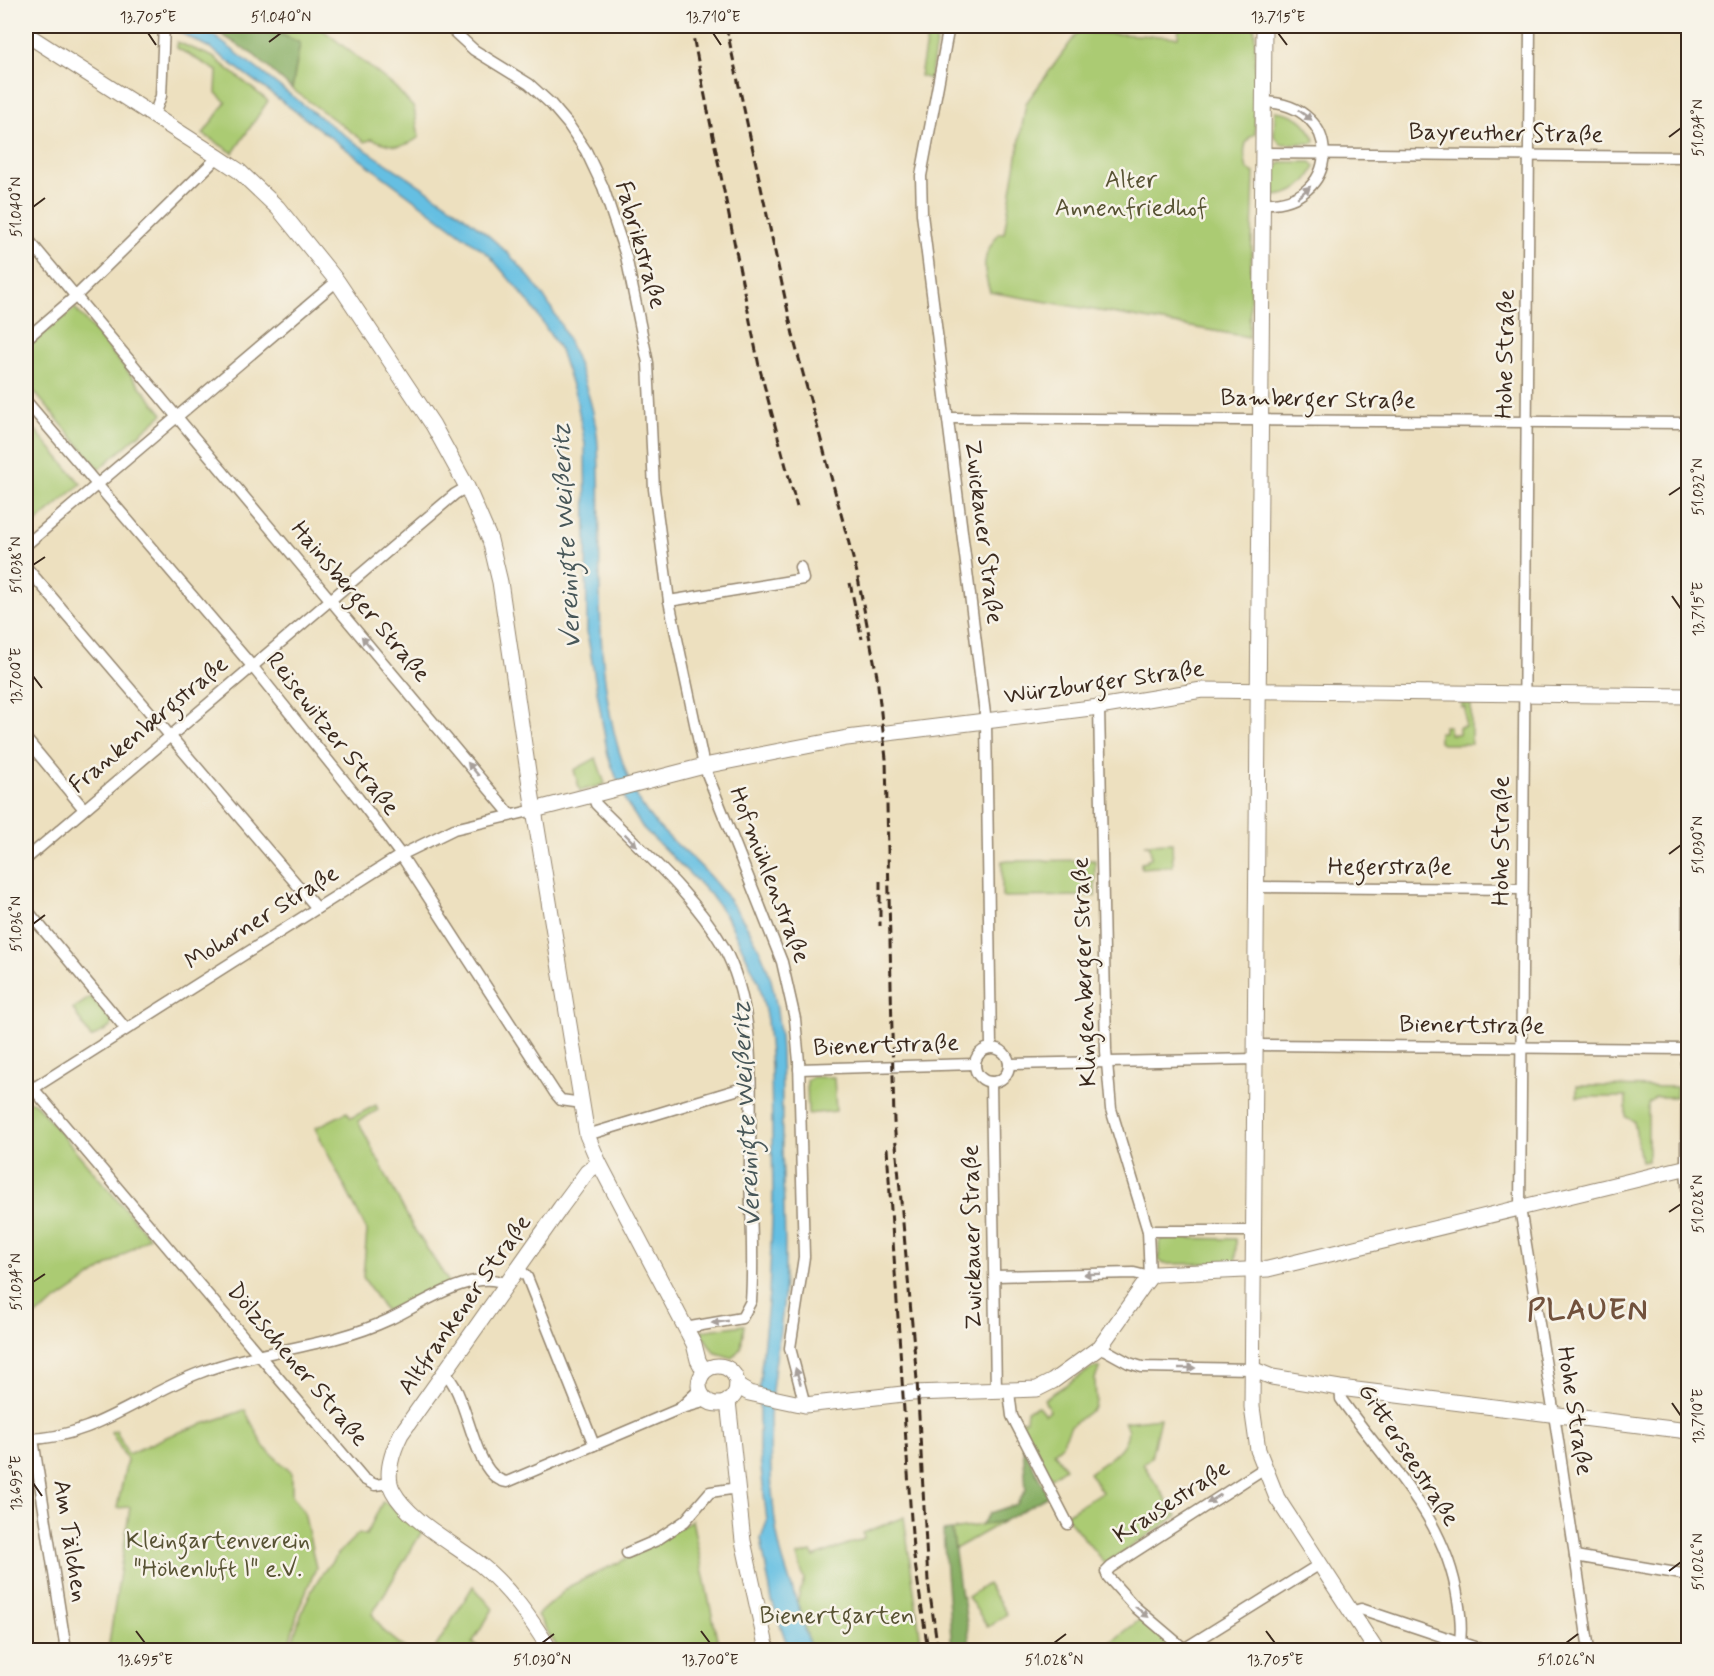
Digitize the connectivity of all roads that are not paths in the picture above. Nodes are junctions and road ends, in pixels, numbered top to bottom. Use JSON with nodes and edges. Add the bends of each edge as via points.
{"nodes":[{"id":1,"x":448,"y":26,"type":"edge"},
{"id":2,"x":949,"y":26,"type":"edge"},
{"id":3,"x":1264,"y":26,"type":"edge"},
{"id":4,"x":1530,"y":26,"type":"edge"},
{"id":5,"x":164,"y":31,"type":"edge"},
{"id":6,"x":26,"y":34,"type":"edge"},
{"id":7,"x":1263,"y":102,"type":"junction"},
{"id":8,"x":154,"y":115,"type":"junction"},
{"id":9,"x":1262,"y":153,"type":"junction"},
{"id":10,"x":1323,"y":154,"type":"junction"},
{"id":11,"x":1529,"y":156,"type":"junction"},
{"id":12,"x":218,"y":157,"type":"junction"},
{"id":13,"x":1689,"y":157,"type":"edge"},
{"id":14,"x":1262,"y":203,"type":"junction"},
{"id":15,"x":26,"y":237,"type":"edge"},
{"id":16,"x":337,"y":280,"type":"junction"},
{"id":17,"x":76,"y":296,"type":"junction"},
{"id":18,"x":26,"y":339,"type":"edge"},
{"id":19,"x":648,"y":363,"type":"joint"},
{"id":20,"x":26,"y":401,"type":"edge"},
{"id":21,"x":177,"y":416,"type":"junction"},
{"id":22,"x":948,"y":418,"type":"junction"},
{"id":23,"x":1260,"y":420,"type":"junction"},
{"id":24,"x":1526,"y":423,"type":"junction"},
{"id":25,"x":1689,"y":423,"type":"edge"},
{"id":26,"x":96,"y":485,"type":"junction"},
{"id":27,"x":467,"y":487,"type":"junction"},
{"id":28,"x":26,"y":545,"type":"edge"},
{"id":29,"x":26,"y":567,"type":"edge"},
{"id":30,"x":800,"y":567,"type":"dead end"},
{"id":31,"x":330,"y":599,"type":"junction"},
{"id":32,"x":669,"y":601,"type":"junction"},
{"id":33,"x":252,"y":666,"type":"junction"},
{"id":34,"x":1258,"y":689,"type":"junction"},
{"id":35,"x":1523,"y":694,"type":"junction"},
{"id":36,"x":1689,"y":696,"type":"edge"},
{"id":37,"x":1099,"y":706,"type":"junction"},
{"id":38,"x":986,"y":722,"type":"junction"},
{"id":39,"x":170,"y":736,"type":"junction"},
{"id":40,"x":26,"y":739,"type":"edge"},
{"id":41,"x":704,"y":766,"type":"junction"},
{"id":42,"x":600,"y":794,"type":"junction"},
{"id":43,"x":84,"y":809,"type":"junction"},
{"id":44,"x":534,"y":810,"type":"junction"},
{"id":45,"x":510,"y":814,"type":"junction"},
{"id":46,"x":401,"y":855,"type":"junction"},
{"id":47,"x":26,"y":859,"type":"edge"},
{"id":48,"x":1689,"y":873,"type":"edge"},
{"id":49,"x":1257,"y":887,"type":"junction"},
{"id":50,"x":1522,"y":889,"type":"junction"},
{"id":51,"x":317,"y":908,"type":"junction"},
{"id":52,"x":26,"y":909,"type":"edge"},
{"id":53,"x":126,"y":1029,"type":"junction"},
{"id":54,"x":991,"y":1047,"type":"junction"},
{"id":55,"x":1521,"y":1047,"type":"junction"},
{"id":56,"x":1688,"y":1049,"type":"edge"},
{"id":57,"x":1256,"y":1052,"type":"junction"},
{"id":58,"x":1108,"y":1061,"type":"junction"},
{"id":59,"x":975,"y":1064,"type":"junction"},
{"id":60,"x":1010,"y":1064,"type":"junction"},
{"id":61,"x":799,"y":1069,"type":"junction"},
{"id":62,"x":991,"y":1082,"type":"junction"},
{"id":63,"x":749,"y":1086,"type":"junction"},
{"id":64,"x":28,"y":1087,"type":"edge"},
{"id":65,"x":582,"y":1102,"type":"junction"},
{"id":66,"x":587,"y":1135,"type":"junction"},
{"id":67,"x":599,"y":1163,"type":"junction"},
{"id":68,"x":1687,"y":1167,"type":"edge"},
{"id":69,"x":1689,"y":1199,"type":"edge"},
{"id":70,"x":1520,"y":1208,"type":"junction"},
{"id":71,"x":1148,"y":1231,"type":"junction"},
{"id":72,"x":1254,"y":1231,"type":"junction"},
{"id":73,"x":518,"y":1267,"type":"junction"},
{"id":74,"x":1253,"y":1271,"type":"junction"},
{"id":75,"x":995,"y":1276,"type":"junction"},
{"id":76,"x":1150,"y":1277,"type":"junction"},
{"id":77,"x":506,"y":1284,"type":"junction"},
{"id":78,"x":690,"y":1327,"type":"junction"},
{"id":79,"x":1100,"y":1347,"type":"junction"},
{"id":80,"x":260,"y":1355,"type":"junction"},
{"id":81,"x":709,"y":1368,"type":"junction"},
{"id":82,"x":1252,"y":1369,"type":"junction"},
{"id":83,"x":444,"y":1373,"type":"junction"},
{"id":84,"x":1340,"y":1388,"type":"junction"},
{"id":85,"x":1003,"y":1392,"type":"junction"},
{"id":86,"x":726,"y":1396,"type":"junction"},
{"id":87,"x":802,"y":1405,"type":"junction"},
{"id":88,"x":1554,"y":1414,"type":"junction"},
{"id":89,"x":1689,"y":1431,"type":"edge"},
{"id":90,"x":29,"y":1439,"type":"edge"},
{"id":91,"x":594,"y":1445,"type":"junction"},
{"id":92,"x":1263,"y":1469,"type":"junction"},
{"id":93,"x":390,"y":1483,"type":"junction"},
{"id":94,"x":738,"y":1488,"type":"junction"},
{"id":95,"x":1068,"y":1524,"type":"dead end"},
{"id":96,"x":627,"y":1553,"type":"dead end"},
{"id":97,"x":1575,"y":1556,"type":"junction"},
{"id":98,"x":1320,"y":1564,"type":"junction"},
{"id":99,"x":1689,"y":1575,"type":"edge"},
{"id":100,"x":1351,"y":1612,"type":"junction"},
{"id":101,"x":1460,"y":1647,"type":"edge"},
{"id":102,"x":66,"y":1650,"type":"edge"},
{"id":103,"x":550,"y":1650,"type":"edge"},
{"id":104,"x":767,"y":1650,"type":"edge"},
{"id":105,"x":1376,"y":1650,"type":"edge"},
{"id":106,"x":1483,"y":1650,"type":"edge"},
{"id":107,"x":1589,"y":1650,"type":"edge"}],
"edges":[{"from":1,"to":19,"type":"street","name":"Fabrikstraße","via":[[474,50],[529,84],[551,104],[586,151],[603,187],[626,256]]},
{"from":2,"to":22,"type":"street","name":"Zwickauer Straße","via":[[921,176],[922,214]]},
{"from":3,"to":7,"type":"street"},
{"from":4,"to":11,"type":"street","name":"Hohe Straße"},
{"from":5,"to":8,"type":"street","via":[[161,96]]},
{"from":6,"to":8,"type":"street"},
{"from":7,"to":9,"type":"street"},
{"from":7,"to":10,"type":"street","one_way":true,"via":[[1292,107],[1307,116],[1320,132]]},
{"from":8,"to":12,"type":"street"},
{"from":9,"to":10,"type":"street","name":"Bayreuther Straße"},
{"from":9,"to":14,"type":"street"},
{"from":10,"to":11,"type":"street","name":"Bayreuther Straße"},
{"from":14,"to":10,"type":"street","one_way":true,"via":[[1284,203],[1305,192],[1318,176]]},
{"from":11,"to":13,"type":"street","name":"Bayreuther Straße"},
{"from":11,"to":24,"type":"street","name":"Hohe Straße"},
{"from":12,"to":16,"type":"street","via":[[278,208]]},
{"from":12,"to":17,"type":"street"},
{"from":14,"to":23,"type":"street"},
{"from":15,"to":17,"type":"street","name":"Hainsberger Straße"},
{"from":16,"to":21,"type":"street"},
{"from":16,"to":27,"type":"street","via":[[414,394]]},
{"from":17,"to":18,"type":"street"},
{"from":17,"to":21,"type":"street","name":"Hainsberger Straße"},
{"from":19,"to":32,"type":"street","name":"Hofmühlenstraße","via":[[654,489]]},
{"from":20,"to":26,"type":"street","name":"Reisewitzer Straße"},
{"from":21,"to":26,"type":"street"},
{"from":21,"to":31,"type":"street","name":"Hainsberger Straße"},
{"from":22,"to":23,"type":"street","name":"Bamberger Straße"},
{"from":22,"to":38,"type":"street","name":"Zwickauer Straße"},
{"from":23,"to":24,"type":"street","name":"Bamberger Straße"},
{"from":23,"to":34,"type":"street"},
{"from":24,"to":25,"type":"street","name":"Bamberger Straße"},
{"from":24,"to":35,"type":"street","name":"Hohe Straße"},
{"from":26,"to":28,"type":"street"},
{"from":26,"to":33,"type":"street","name":"Reisewitzer Straße"},
{"from":27,"to":31,"type":"street","name":"Frankenbergstraße"},
{"from":27,"to":44,"type":"street","via":[[497,562]]},
{"from":29,"to":39,"type":"street"},
{"from":30,"to":32,"type":"street","via":[[803,579]]},
{"from":31,"to":33,"type":"street","name":"Frankenbergstraße"},
{"from":45,"to":31,"type":"street","name":"Hainsberger Straße","one_way":true},
{"from":32,"to":41,"type":"street","name":"Hofmühlenstraße"},
{"from":33,"to":39,"type":"street","name":"Frankenbergstraße"},
{"from":33,"to":46,"type":"street","name":"Reisewitzer Straße"},
{"from":34,"to":35,"type":"street","name":"Würzburger Straße"},
{"from":34,"to":37,"type":"street","name":"Würzburger Straße","via":[[1202,690]]},
{"from":34,"to":49,"type":"street"},
{"from":35,"to":36,"type":"street","name":"Würzburger Straße"},
{"from":35,"to":50,"type":"street","name":"Hohe Straße"},
{"from":37,"to":38,"type":"street","name":"Würzburger Straße"},
{"from":37,"to":58,"type":"street","name":"Klingenberger Straße"},
{"from":38,"to":41,"type":"street","name":"Würzburger Straße","via":[[847,738]]},
{"from":38,"to":54,"type":"street","name":"Zwickauer Straße"},
{"from":39,"to":43,"type":"street","name":"Frankenbergstraße"},
{"from":39,"to":51,"type":"street"},
{"from":40,"to":43,"type":"street"},
{"from":41,"to":42,"type":"street","name":"Würzburger Straße"},
{"from":41,"to":61,"type":"street","name":"Hofmühlenstraße","via":[[782,962],[795,1018]]},
{"from":42,"to":44,"type":"street","name":"Würzburger Straße"},
{"from":42,"to":63,"type":"street","one_way":true,"via":[[596,804],[684,895],[724,948],[739,986],[748,1034]]},
{"from":43,"to":47,"type":"street","name":"Frankenbergstraße"},
{"from":44,"to":45,"type":"street","name":"Mohorner Straße"},
{"from":44,"to":65,"type":"street"},
{"from":45,"to":46,"type":"street","name":"Mohorner Straße","via":[[454,829]]},
{"from":46,"to":51,"type":"street","name":"Mohorner Straße"},
{"from":46,"to":65,"type":"street","name":"Reisewitzer Straße","via":[[555,1093],[561,1100]]},
{"from":48,"to":56,"type":"street"},
{"from":49,"to":50,"type":"street","name":"Hegerstraße"},
{"from":49,"to":57,"type":"street"},
{"from":50,"to":55,"type":"street","name":"Hohe Straße"},
{"from":51,"to":53,"type":"street","name":"Mohorner Straße"},
{"from":52,"to":53,"type":"street"},
{"from":53,"to":64,"type":"street","name":"Mohorner Straße"},
{"from":54,"to":59,"type":"street","via":[[980,1053]]},
{"from":54,"to":60,"type":"street","via":[[1004,1052]]},
{"from":55,"to":56,"type":"street","name":"Bienertstraße"},
{"from":55,"to":57,"type":"street","name":"Bienertstraße"},
{"from":55,"to":70,"type":"street","name":"Hohe Straße"},
{"from":56,"to":68,"type":"street"},
{"from":57,"to":58,"type":"street","name":"Bienertstraße"},
{"from":57,"to":72,"type":"street"},
{"from":58,"to":60,"type":"street","name":"Bienertstraße"},
{"from":58,"to":71,"type":"street","name":"Klingenberger Straße","via":[[1111,1109]]},
{"from":59,"to":61,"type":"street","name":"Bienertstraße"},
{"from":59,"to":62,"type":"street","via":[[980,1077]]},
{"from":60,"to":62,"type":"street","via":[[1004,1078]]},
{"from":87,"to":61,"type":"street","name":"Hofmühlenstraße","one_way":true,"via":[[790,1348],[804,1257]]},
{"from":62,"to":75,"type":"street","name":"Zwickauer Straße"},
{"from":63,"to":66,"type":"street"},
{"from":63,"to":78,"type":"street","one_way":true,"via":[[749,1309],[742,1318]]},
{"from":64,"to":80,"type":"street","name":"Dölzschener Straße"},
{"from":65,"to":66,"type":"street"},
{"from":66,"to":67,"type":"street"},
{"from":67,"to":73,"type":"street","name":"Altfrankener Straße","via":[[587,1172]]},
{"from":67,"to":78,"type":"street"},
{"from":68,"to":69,"type":"street"},
{"from":68,"to":70,"type":"street"},
{"from":70,"to":74,"type":"street"},
{"from":70,"to":88,"type":"street","name":"Hohe Straße"},
{"from":71,"to":72,"type":"street"},
{"from":71,"to":76,"type":"street","name":"Klingenberger Straße"},
{"from":72,"to":74,"type":"street"},
{"from":73,"to":77,"type":"street","name":"Altfrankener Straße"},
{"from":73,"to":91,"type":"street","via":[[527,1277]]},
{"from":74,"to":76,"type":"street","via":[[1162,1273]]},
{"from":74,"to":82,"type":"street"},
{"from":76,"to":75,"type":"street","one_way":true,"via":[[1134,1273]]},
{"from":75,"to":85,"type":"street","name":"Zwickauer Straße"},
{"from":76,"to":79,"type":"street"},
{"from":77,"to":80,"type":"street","via":[[478,1279],[362,1331]]},
{"from":77,"to":83,"type":"street","name":"Altfrankener Straße"},
{"from":78,"to":81,"type":"street","via":[[694,1344]]},
{"from":79,"to":82,"type":"street","one_way":true,"via":[[1129,1363],[1156,1368]]},
{"from":79,"to":85,"type":"street","via":[[1042,1388]]},
{"from":80,"to":90,"type":"street","via":[[195,1374],[69,1434]]},
{"from":80,"to":93,"type":"street","name":"Dölzschener Straße","via":[[364,1479],[375,1485]]},
{"from":81,"to":86,"type":"street","via":[[698,1383]]},
{"from":81,"to":86,"type":"street","via":[[727,1367],[732,1371]]},
{"from":82,"to":84,"type":"street","via":[[1272,1377]]},
{"from":82,"to":92,"type":"street","via":[[1254,1431]]},
{"from":83,"to":91,"type":"street","via":[[455,1384],[485,1462],[501,1481],[507,1482]]},
{"from":83,"to":93,"type":"street","name":"Altfrankener Straße","via":[[396,1444]]},
{"from":84,"to":88,"type":"street"},
{"from":84,"to":101,"type":"street","name":"Gitterseestraße","via":[[1341,1399],[1432,1521],[1454,1575],[1461,1619]]},
{"from":85,"to":87,"type":"street","via":[[912,1393]]},
{"from":85,"to":95,"type":"street","name":"Zwickauer Straße"},
{"from":86,"to":87,"type":"street","via":[[790,1409]]},
{"from":86,"to":91,"type":"street","via":[[679,1409]]},
{"from":86,"to":94,"type":"street"},
{"from":88,"to":89,"type":"street"},
{"from":88,"to":97,"type":"street","name":"Hohe Straße"},
{"from":90,"to":102,"type":"street","name":"Am Tälchen"},
{"from":92,"to":98,"type":"street"},
{"from":92,"to":98,"type":"street","name":"Krausestraße","one_way":true,"via":[[1106,1572],[1135,1607],[1182,1647],[1187,1647]]},
{"from":93,"to":103,"type":"street","via":[[400,1502],[508,1591]]},
{"from":94,"to":96,"type":"street","via":[[710,1492],[685,1521],[655,1541]]},
{"from":94,"to":104,"type":"street","via":[[746,1557]]},
{"from":97,"to":99,"type":"street"},
{"from":97,"to":107,"type":"street","name":"Hohe Straße"},
{"from":98,"to":100,"type":"street"},
{"from":100,"to":101,"type":"street","via":[[1361,1609]]},
{"from":100,"to":105,"type":"street"},
{"from":101,"to":106,"type":"street"}]}
